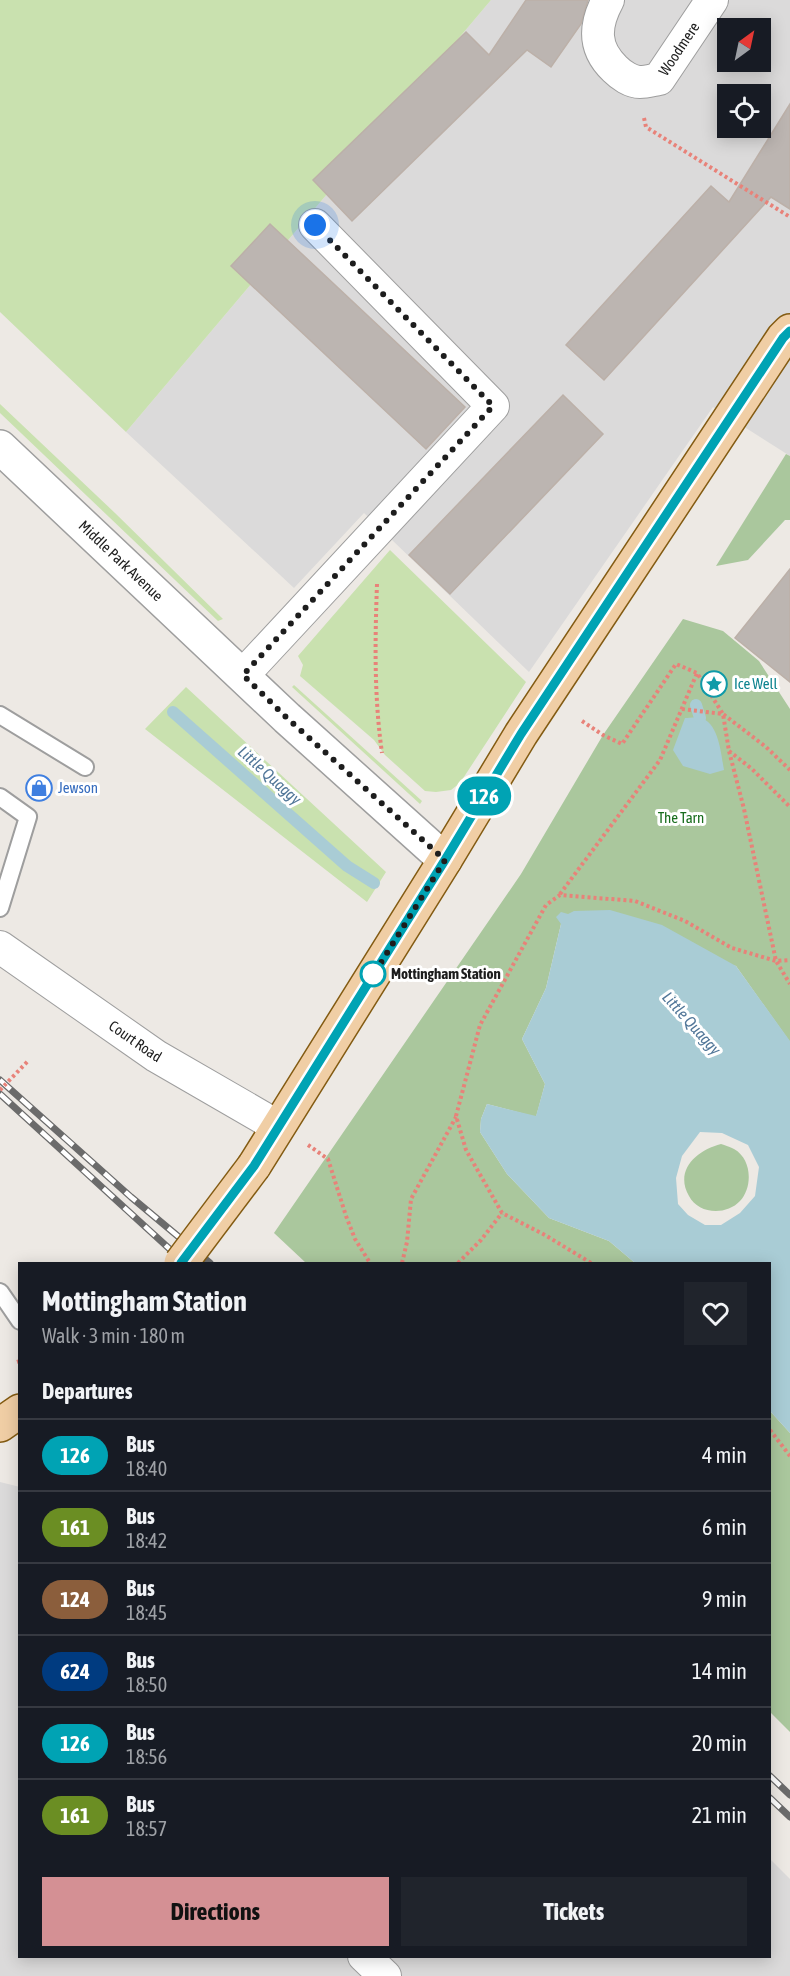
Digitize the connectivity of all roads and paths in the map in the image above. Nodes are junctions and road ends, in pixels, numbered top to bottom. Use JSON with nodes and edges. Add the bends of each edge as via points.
{"nodes":[{"id":1,"x":608,"y":0,"type":"edge"},
{"id":2,"x":712,"y":0,"type":"edge"},
{"id":3,"x":646,"y":127,"type":"dead end"},
{"id":4,"x":790,"y":217,"type":"edge"},
{"id":5,"x":315,"y":225,"type":"dead end"},
{"id":6,"x":790,"y":331,"type":"edge"},
{"id":7,"x":0,"y":447,"type":"edge"},
{"id":8,"x":377,"y":579,"type":"dead end"},
{"id":9,"x":697,"y":673,"type":"junction"},
{"id":10,"x":243,"y":675,"type":"junction"},
{"id":11,"x":681,"y":709,"type":"junction"},
{"id":12,"x":723,"y":714,"type":"junction"},
{"id":13,"x":0,"y":715,"type":"edge"},
{"id":14,"x":582,"y":721,"type":"dead end"},
{"id":15,"x":729,"y":751,"type":"junction"},
{"id":16,"x":383,"y":760,"type":"dead end"},
{"id":17,"x":85,"y":766,"type":"dead end"},
{"id":18,"x":790,"y":770,"type":"edge"},
{"id":19,"x":0,"y":797,"type":"edge"},
{"id":20,"x":790,"y":807,"type":"edge"},
{"id":21,"x":445,"y":860,"type":"junction"},
{"id":22,"x":560,"y":895,"type":"junction"},
{"id":23,"x":0,"y":908,"type":"edge"},
{"id":24,"x":0,"y":947,"type":"edge"},
{"id":25,"x":790,"y":960,"type":"edge"},
{"id":26,"x":776,"y":962,"type":"junction"},
{"id":27,"x":790,"y":984,"type":"edge"},
{"id":28,"x":28,"y":1061,"type":"dead end"},
{"id":29,"x":0,"y":1090,"type":"edge"},
{"id":30,"x":456,"y":1116,"type":"junction"},
{"id":31,"x":291,"y":1135,"type":"junction"},
{"id":32,"x":502,"y":1213,"type":"junction"},
{"id":33,"x":183,"y":1262,"type":"edge"},
{"id":34,"x":369,"y":1262,"type":"edge"},
{"id":35,"x":402,"y":1262,"type":"edge"},
{"id":36,"x":459,"y":1262,"type":"edge"},
{"id":37,"x":589,"y":1262,"type":"edge"},
{"id":38,"x":0,"y":1292,"type":"edge"},
{"id":39,"x":18,"y":1318,"type":"edge"},
{"id":40,"x":18,"y":1412,"type":"edge"},
{"id":41,"x":0,"y":1425,"type":"edge"},
{"id":42,"x":771,"y":1431,"type":"edge"},
{"id":43,"x":790,"y":1456,"type":"edge"},
{"id":44,"x":366,"y":1958,"type":"edge"},
{"id":45,"x":385,"y":1976,"type":"edge"}],
"edges":[{"from":1,"to":2,"type":"street","name":"Woodmere","via":[[597,31],[600,50],[621,75],[638,82],[658,79]]},
{"from":3,"to":4,"type":"path"},
{"from":5,"to":10,"type":"street","via":[[493,406]]},
{"from":6,"to":21,"type":"main road","via":[[521,734]]},
{"from":7,"to":10,"type":"street","name":"Middle Park Avenue"},
{"from":8,"to":16,"type":"path","via":[[375,644]]},
{"from":9,"to":11,"type":"path"},
{"from":9,"to":12,"type":"path"},
{"from":9,"to":14,"type":"path","via":[[675,664],[622,744]]},
{"from":10,"to":21,"type":"street","name":"Middle Park Avenue"},
{"from":11,"to":12,"type":"path"},
{"from":11,"to":22,"type":"path","via":[[660,760]]},
{"from":12,"to":15,"type":"path"},
{"from":12,"to":18,"type":"path"},
{"from":13,"to":17,"type":"lane"},
{"from":15,"to":20,"type":"path"},
{"from":15,"to":26,"type":"path"},
{"from":19,"to":23,"type":"lane","via":[[28,817]]},
{"from":21,"to":31,"type":"main road"},
{"from":22,"to":26,"type":"path","via":[[635,901],[685,921],[732,948]]},
{"from":22,"to":30,"type":"path","via":[[546,905],[480,1025]]},
{"from":24,"to":31,"type":"street","name":"Court Road","via":[[156,1056]]},
{"from":25,"to":26,"type":"path"},
{"from":26,"to":27,"type":"path"},
{"from":28,"to":29,"type":"path","bridge":true},
{"from":30,"to":32,"type":"path","via":[[466,1150]]},
{"from":30,"to":35,"type":"path","via":[[411,1199]]},
{"from":31,"to":33,"type":"main road","bridge":true,"via":[[254,1166]]},
{"from":31,"to":34,"type":"path","via":[[328,1159],[352,1231]]},
{"from":32,"to":36,"type":"path"},
{"from":32,"to":37,"type":"path"},
{"from":38,"to":39,"type":"lane"},
{"from":40,"to":41,"type":"main road"},
{"from":42,"to":43,"type":"path"},
{"from":44,"to":45,"type":"street"}]}
